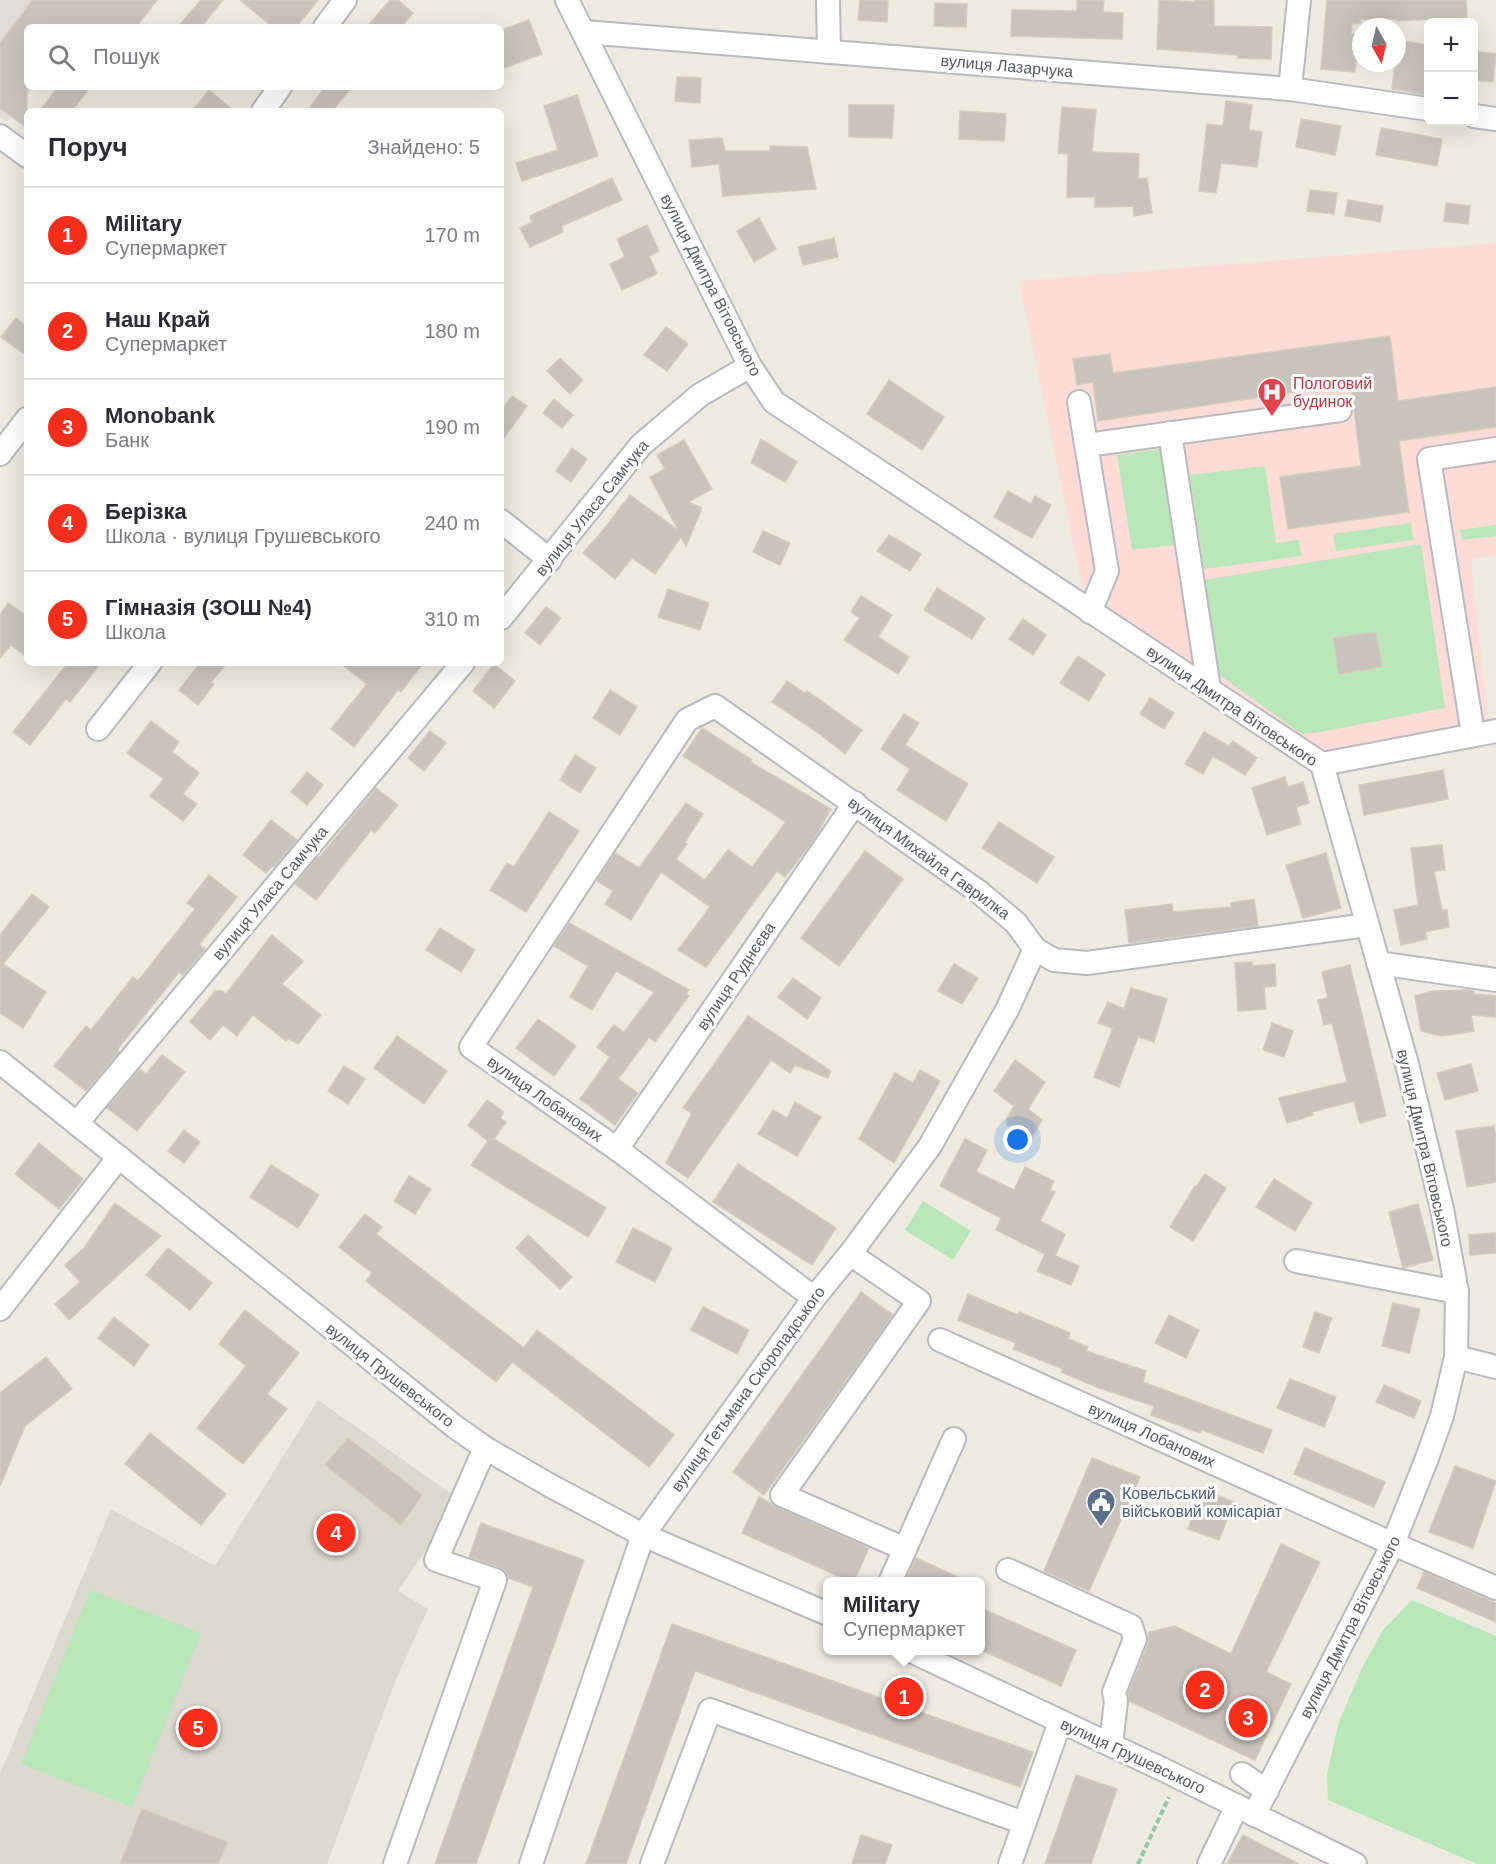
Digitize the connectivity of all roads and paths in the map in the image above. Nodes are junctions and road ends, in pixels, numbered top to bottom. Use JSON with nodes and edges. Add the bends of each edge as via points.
{"nodes":[{"id":1,"x":345,"y":0,"type":"edge"},
{"id":2,"x":567,"y":0,"type":"edge"},
{"id":3,"x":828,"y":0,"type":"edge"},
{"id":4,"x":1299,"y":0,"type":"edge"},
{"id":5,"x":327,"y":24,"type":"edge"},
{"id":6,"x":584,"y":32,"type":"junction"},
{"id":7,"x":829,"y":52,"type":"junction"},
{"id":8,"x":1290,"y":89,"type":"junction"},
{"id":9,"x":278,"y":90,"type":"edge"},
{"id":10,"x":265,"y":108,"type":"edge"},
{"id":11,"x":1424,"y":108,"type":"edge"},
{"id":12,"x":1478,"y":117,"type":"edge"},
{"id":13,"x":1496,"y":119,"type":"edge"},
{"id":14,"x":0,"y":136,"type":"edge"},
{"id":15,"x":24,"y":154,"type":"edge"},
{"id":16,"x":750,"y":366,"type":"junction"},
{"id":17,"x":1079,"y":402,"type":"dead end"},
{"id":18,"x":1340,"y":410,"type":"dead end"},
{"id":19,"x":24,"y":423,"type":"edge"},
{"id":20,"x":1170,"y":433,"type":"junction"},
{"id":21,"x":1087,"y":446,"type":"junction"},
{"id":22,"x":1496,"y":449,"type":"edge"},
{"id":23,"x":0,"y":453,"type":"edge"},
{"id":24,"x":504,"y":522,"type":"edge"},
{"id":25,"x":550,"y":560,"type":"junction"},
{"id":26,"x":1090,"y":612,"type":"junction"},
{"id":27,"x":504,"y":614,"type":"edge"},
{"id":28,"x":148,"y":666,"type":"edge"},
{"id":29,"x":460,"y":666,"type":"edge"},
{"id":30,"x":1209,"y":689,"type":"junction"},
{"id":31,"x":715,"y":706,"type":"joint"},
{"id":32,"x":98,"y":729,"type":"dead end"},
{"id":33,"x":1496,"y":731,"type":"edge"},
{"id":34,"x":1473,"y":734,"type":"junction"},
{"id":35,"x":1322,"y":764,"type":"junction"},
{"id":36,"x":855,"y":803,"type":"junction"},
{"id":37,"x":1367,"y":925,"type":"junction"},
{"id":38,"x":1035,"y":949,"type":"junction"},
{"id":39,"x":1378,"y":963,"type":"junction"},
{"id":40,"x":1496,"y":980,"type":"edge"},
{"id":41,"x":0,"y":1062,"type":"edge"},
{"id":42,"x":77,"y":1123,"type":"junction"},
{"id":43,"x":617,"y":1149,"type":"junction"},
{"id":44,"x":119,"y":1157,"type":"junction"},
{"id":45,"x":850,"y":1254,"type":"junction"},
{"id":46,"x":1296,"y":1261,"type":"dead end"},
{"id":47,"x":1457,"y":1292,"type":"junction"},
{"id":48,"x":814,"y":1298,"type":"junction"},
{"id":49,"x":0,"y":1309,"type":"edge"},
{"id":50,"x":940,"y":1340,"type":"dead end"},
{"id":51,"x":1456,"y":1357,"type":"junction"},
{"id":52,"x":1496,"y":1367,"type":"edge"},
{"id":53,"x":954,"y":1439,"type":"dead end"},
{"id":54,"x":485,"y":1448,"type":"junction"},
{"id":55,"x":643,"y":1535,"type":"junction"},
{"id":56,"x":1393,"y":1545,"type":"junction"},
{"id":57,"x":905,"y":1549,"type":"junction"},
{"id":58,"x":1008,"y":1570,"type":"dead end"},
{"id":59,"x":892,"y":1577,"type":"edge"},
{"id":60,"x":1496,"y":1588,"type":"edge"},
{"id":61,"x":823,"y":1612,"type":"edge"},
{"id":62,"x":919,"y":1655,"type":"edge"},
{"id":63,"x":1060,"y":1722,"type":"junction"},
{"id":64,"x":1111,"y":1744,"type":"junction"},
{"id":65,"x":1242,"y":1773,"type":"dead end"},
{"id":66,"x":1178,"y":1777,"type":"junction"},
{"id":67,"x":1267,"y":1791,"type":"junction"},
{"id":68,"x":1246,"y":1810,"type":"junction"},
{"id":69,"x":1024,"y":1823,"type":"junction"},
{"id":70,"x":395,"y":1864,"type":"edge"},
{"id":71,"x":531,"y":1864,"type":"edge"},
{"id":72,"x":652,"y":1864,"type":"edge"},
{"id":73,"x":1010,"y":1864,"type":"edge"},
{"id":74,"x":1138,"y":1864,"type":"edge"},
{"id":75,"x":1209,"y":1864,"type":"edge"},
{"id":76,"x":1355,"y":1864,"type":"edge"}],
"edges":[{"from":1,"to":5,"type":"street"},
{"from":2,"to":6,"type":"street","name":"вулиця Дмитра Вітовського"},
{"from":3,"to":7,"type":"street"},
{"from":4,"to":8,"type":"street"},
{"from":6,"to":7,"type":"street","name":"вулиця Лазарчука"},
{"from":6,"to":16,"type":"street","name":"вулиця Дмитра Вітовського"},
{"from":7,"to":8,"type":"street","name":"вулиця Лазарчука"},
{"from":8,"to":11,"type":"street","name":"вулиця Лазарчука"},
{"from":9,"to":10,"type":"street"},
{"from":12,"to":13,"type":"street"},
{"from":14,"to":15,"type":"street"},
{"from":16,"to":25,"type":"street","name":"вулиця Уласа Самчука","via":[[700,395],[640,445]]},
{"from":16,"to":26,"type":"street","name":"вулиця Дмитра Вітовського","via":[[774,402]]},
{"from":17,"to":21,"type":"street"},
{"from":18,"to":20,"type":"street"},
{"from":19,"to":23,"type":"street"},
{"from":20,"to":21,"type":"street"},
{"from":20,"to":30,"type":"street"},
{"from":21,"to":26,"type":"street","via":[[1107,571]]},
{"from":22,"to":34,"type":"street","via":[[1429,459]]},
{"from":24,"to":25,"type":"street"},
{"from":25,"to":27,"type":"street","name":"вулиця Уласа Самчука"},
{"from":26,"to":30,"type":"street","name":"вулиця Дмитра Вітовського"},
{"from":28,"to":32,"type":"street"},
{"from":29,"to":42,"type":"street","name":"вулиця Уласа Самчука"},
{"from":30,"to":35,"type":"street","name":"вулиця Дмитра Вітовського"},
{"from":31,"to":36,"type":"street","name":"вулиця Михайла Гаврилка"},
{"from":31,"to":43,"type":"street","name":"вулиця Лобанових","via":[[687,720],[471,1047]]},
{"from":33,"to":34,"type":"street"},
{"from":34,"to":35,"type":"street"},
{"from":35,"to":37,"type":"street","name":"вулиця Дмитра Вітовського"},
{"from":36,"to":38,"type":"street","name":"вулиця Михайла Гаврилка","via":[[979,892],[1016,923]]},
{"from":36,"to":43,"type":"street","name":"вулиця Руднєєва"},
{"from":37,"to":38,"type":"street","via":[[1087,963],[1054,960]]},
{"from":37,"to":39,"type":"street","name":"вулиця Дмитра Вітовського"},
{"from":38,"to":45,"type":"street","name":"вулиця Гетьмана Скоропадського","via":[[1007,1010],[930,1146]]},
{"from":39,"to":40,"type":"street"},
{"from":39,"to":47,"type":"street","name":"вулиця Дмитра Вітовського","via":[[1442,1209]]},
{"from":41,"to":42,"type":"street","name":"вулиця Грушевського"},
{"from":42,"to":44,"type":"street","name":"вулиця Грушевського"},
{"from":43,"to":48,"type":"street","name":"вулиця Лобанових"},
{"from":44,"to":49,"type":"street"},
{"from":44,"to":54,"type":"street","name":"вулиця Грушевського"},
{"from":45,"to":48,"type":"street","name":"вулиця Гетьмана Скоропадського"},
{"from":45,"to":57,"type":"street","via":[[919,1301],[782,1495]]},
{"from":46,"to":47,"type":"street"},
{"from":47,"to":51,"type":"street","name":"вулиця Дмитра Вітовського"},
{"from":48,"to":55,"type":"street","name":"вулиця Гетьмана Скоропадського"},
{"from":50,"to":56,"type":"street","name":"вулиця Лобанових"},
{"from":51,"to":52,"type":"street"},
{"from":51,"to":56,"type":"street","name":"вулиця Дмитра Вітовського","via":[[1428,1458]]},
{"from":53,"to":57,"type":"street"},
{"from":54,"to":55,"type":"street","name":"вулиця Грушевського"},
{"from":54,"to":70,"type":"street","via":[[436,1560],[495,1580]]},
{"from":55,"to":61,"type":"street","name":"вулиця Грушевського"},
{"from":55,"to":71,"type":"street","name":"вулиця Гетьмана Скоропадського"},
{"from":56,"to":60,"type":"street","name":"вулиця Лобанових"},
{"from":56,"to":67,"type":"street","name":"вулиця Дмитра Вітовського"},
{"from":57,"to":59,"type":"street"},
{"from":58,"to":64,"type":"street","via":[[1131,1626],[1135,1639],[1114,1692]]},
{"from":62,"to":63,"type":"street","name":"вулиця Грушевського"},
{"from":63,"to":64,"type":"street","name":"вулиця Грушевського"},
{"from":63,"to":69,"type":"street"},
{"from":64,"to":66,"type":"street","name":"вулиця Грушевського"},
{"from":65,"to":67,"type":"street"},
{"from":66,"to":68,"type":"street","name":"вулиця Грушевського"},
{"from":66,"to":74,"type":"path"},
{"from":67,"to":68,"type":"street","name":"вулиця Дмитра Вітовського"},
{"from":68,"to":75,"type":"street","name":"вулиця Дмитра Вітовського"},
{"from":68,"to":76,"type":"street","name":"вулиця Грушевського"},
{"from":69,"to":72,"type":"street","via":[[710,1710]]},
{"from":69,"to":73,"type":"street"}]}
